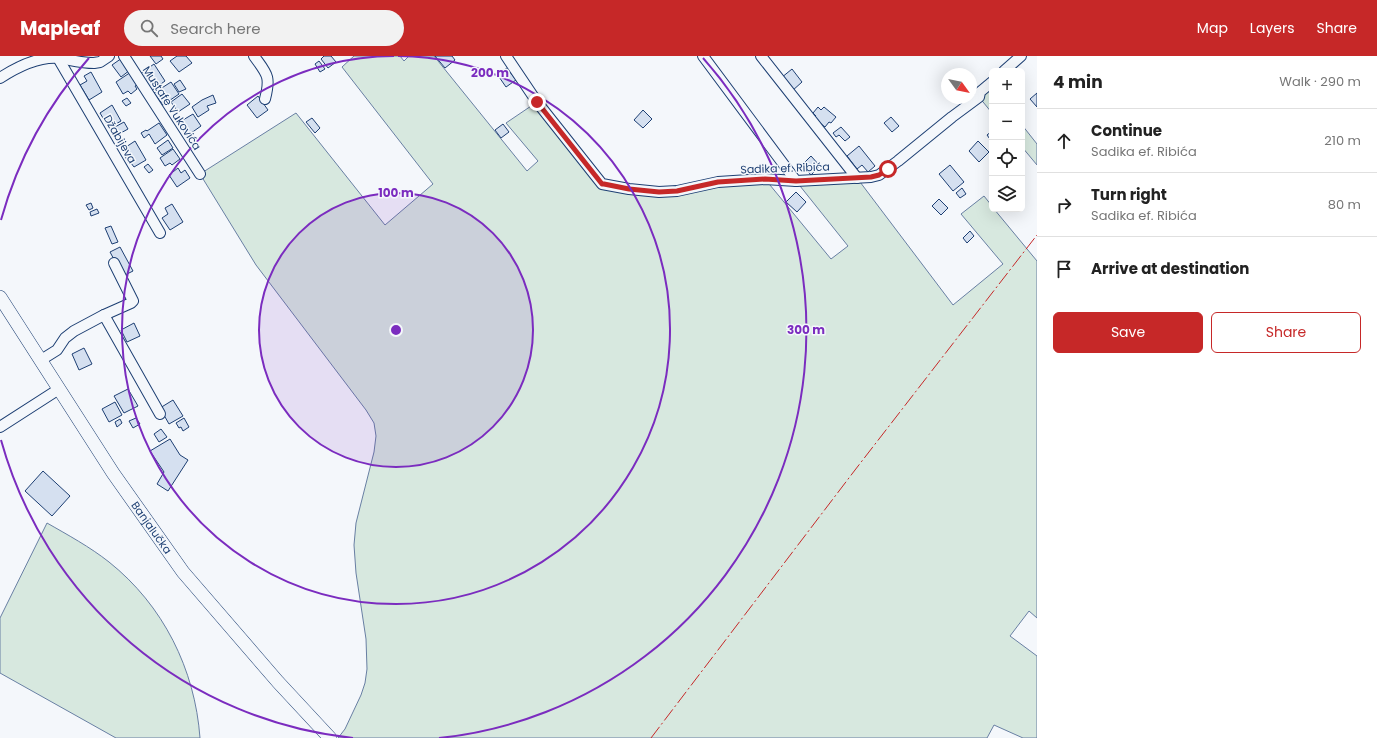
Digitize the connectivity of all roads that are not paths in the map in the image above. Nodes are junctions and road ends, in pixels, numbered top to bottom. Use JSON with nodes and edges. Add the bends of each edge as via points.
{"nodes":[{"id":1,"x":109,"y":56,"type":"edge"},
{"id":2,"x":124,"y":56,"type":"edge"},
{"id":3,"x":254,"y":56,"type":"edge"},
{"id":4,"x":506,"y":56,"type":"edge"},
{"id":5,"x":704,"y":56,"type":"edge"},
{"id":6,"x":761,"y":56,"type":"edge"},
{"id":7,"x":1021,"y":56,"type":"edge"},
{"id":8,"x":58,"y":58,"type":"junction"},
{"id":9,"x":87,"y":60,"type":"edge"},
{"id":10,"x":1007,"y":68,"type":"edge"},
{"id":11,"x":0,"y":78,"type":"edge"},
{"id":12,"x":989,"y":84,"type":"edge"},
{"id":13,"x":265,"y":99,"type":"dead end"},
{"id":14,"x":200,"y":174,"type":"dead end"},
{"id":15,"x":857,"y":178,"type":"junction"},
{"id":16,"x":796,"y":181,"type":"junction"},
{"id":17,"x":160,"y":233,"type":"dead end"},
{"id":18,"x":114,"y":263,"type":"dead end"},
{"id":19,"x":0,"y":297,"type":"edge"},
{"id":20,"x":104,"y":315,"type":"junction"},
{"id":21,"x":41,"y":360,"type":"junction"},
{"id":22,"x":59,"y":389,"type":"junction"},
{"id":23,"x":160,"y":414,"type":"dead end"},
{"id":24,"x":0,"y":427,"type":"edge"},
{"id":25,"x":330,"y":738,"type":"edge"}],
"edges":[{"from":1,"to":9,"type":"street","via":[[100,62]]},
{"from":2,"to":14,"type":"street","name":"Mustafe Vukovića"},
{"from":3,"to":13,"type":"street","via":[[269,81]]},
{"from":4,"to":16,"type":"street","name":"Sadika ef. Ribića","via":[[537,102],[602,184],[665,192],[718,182],[765,179]]},
{"from":5,"to":16,"type":"street"},
{"from":6,"to":15,"type":"street"},
{"from":7,"to":10,"type":"street"},
{"from":8,"to":9,"type":"street"},
{"from":8,"to":11,"type":"street","via":[[37,60]]},
{"from":8,"to":17,"type":"street","name":"Džabijeva"},
{"from":12,"to":15,"type":"street","name":"Sadika ef. Ribića","via":[[980,92],[979,97],[888,169],[879,175]]},
{"from":15,"to":16,"type":"street","name":"Sadika ef. Ribića"},
{"from":18,"to":20,"type":"street","via":[[132,301]]},
{"from":19,"to":21,"type":"main road","name":"Banjalučka"},
{"from":20,"to":21,"type":"street","via":[[74,330],[57,350]]},
{"from":20,"to":23,"type":"street"},
{"from":21,"to":22,"type":"main road","name":"Banjalučka"},
{"from":22,"to":24,"type":"street"},
{"from":22,"to":25,"type":"main road","name":"Banjalučka","via":[[113,473],[183,572]]}]}
